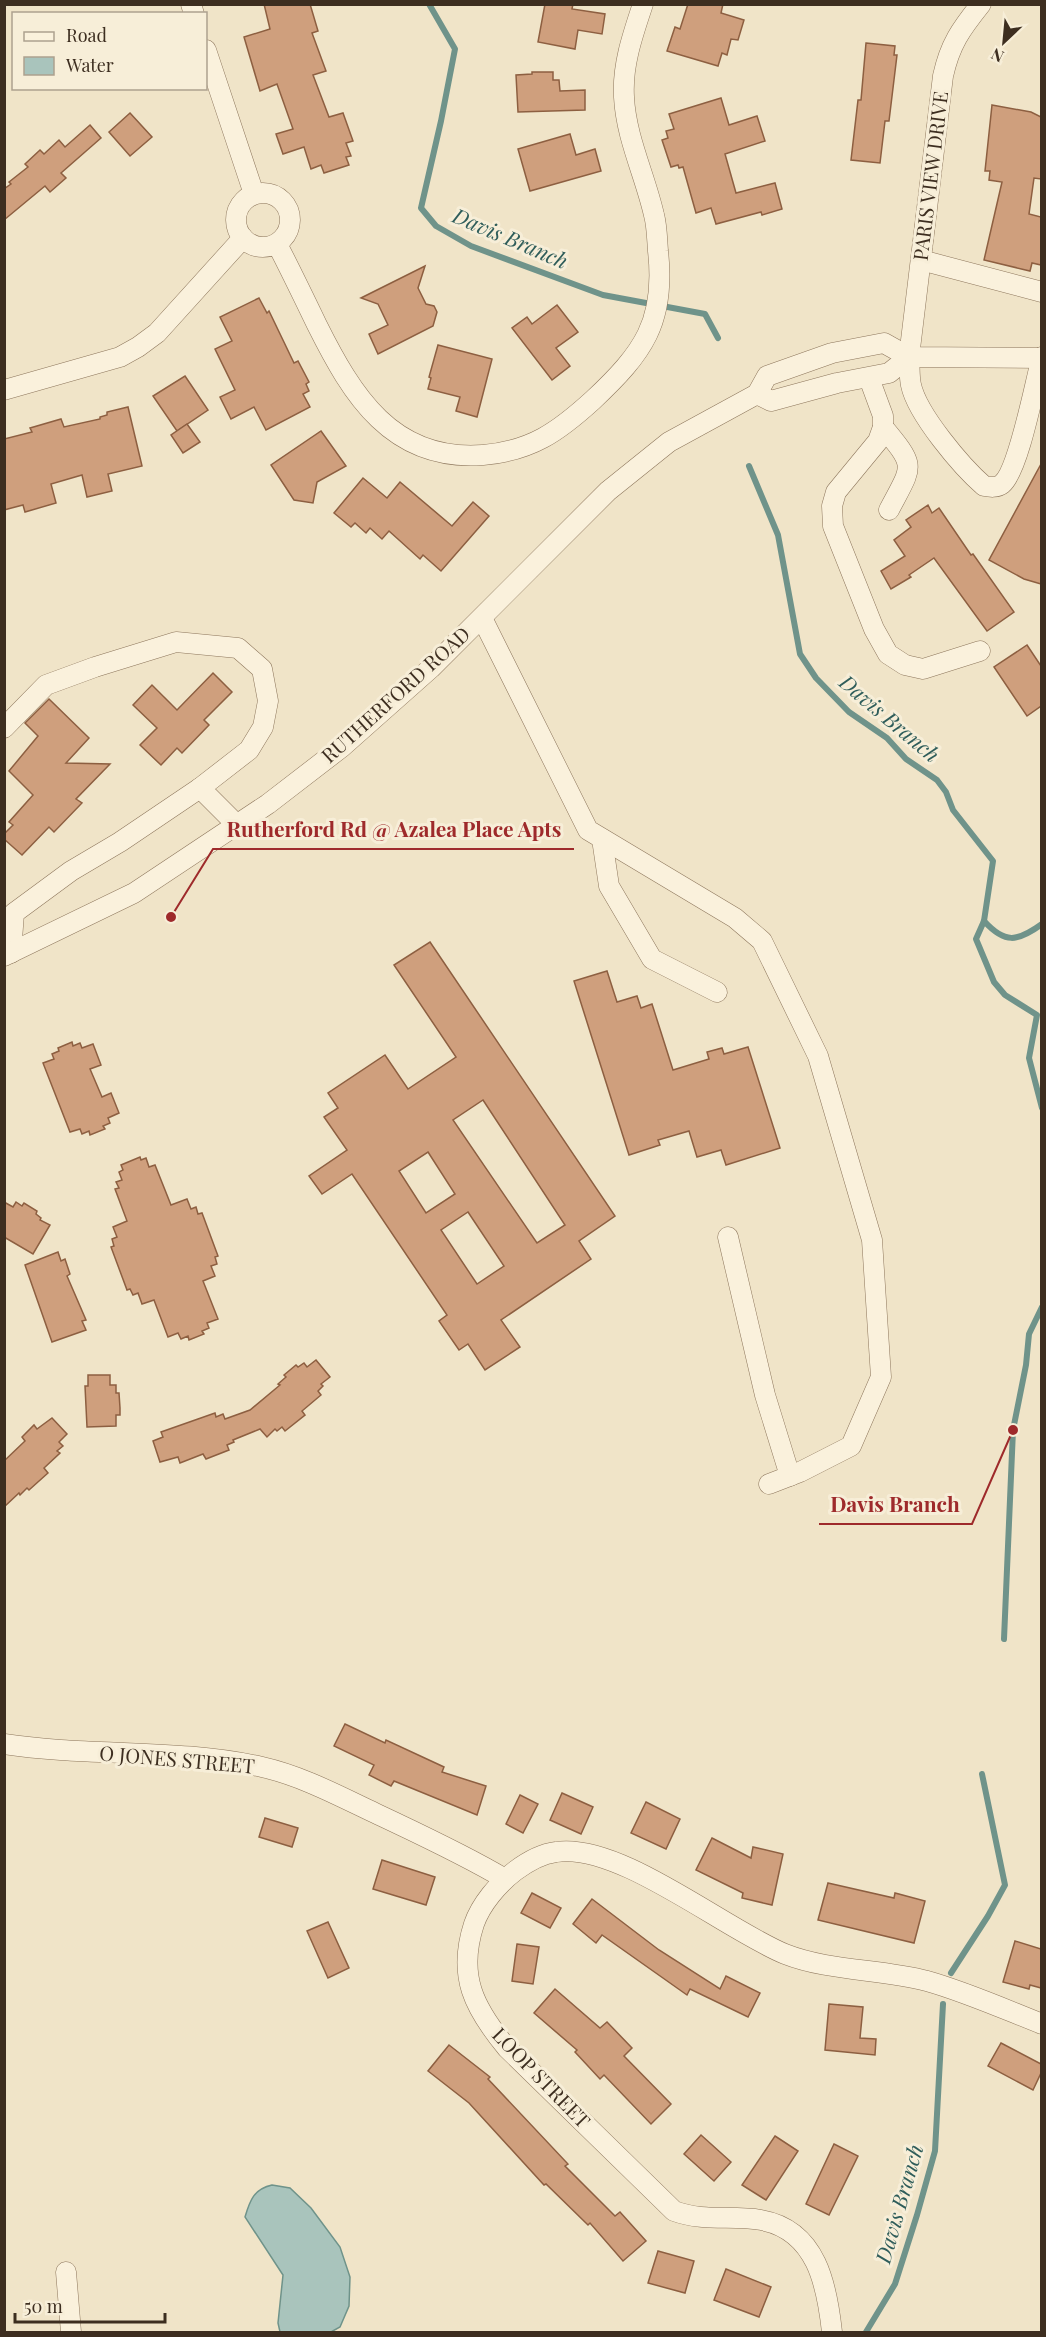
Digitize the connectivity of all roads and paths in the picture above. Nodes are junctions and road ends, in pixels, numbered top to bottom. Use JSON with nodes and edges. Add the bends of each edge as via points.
{"nodes":[{"id":1,"x":643,"y":4,"type":"edge"},
{"id":2,"x":981,"y":4,"type":"edge"},
{"id":3,"x":207,"y":53,"type":"edge"},
{"id":4,"x":254,"y":194,"type":"junction"},
{"id":5,"x":243,"y":238,"type":"junction"},
{"id":6,"x":277,"y":244,"type":"junction"},
{"id":7,"x":921,"y":260,"type":"junction"},
{"id":8,"x":1041,"y":292,"type":"edge"},
{"id":9,"x":909,"y":357,"type":"junction"},
{"id":10,"x":1041,"y":358,"type":"edge"},
{"id":11,"x":869,"y":378,"type":"junction"},
{"id":12,"x":4,"y":390,"type":"edge"},
{"id":13,"x":758,"y":394,"type":"junction"},
{"id":14,"x":883,"y":427,"type":"junction"},
{"id":15,"x":889,"y":510,"type":"dead end"},
{"id":16,"x":482,"y":618,"type":"junction"},
{"id":17,"x":980,"y":651,"type":"dead end"},
{"id":18,"x":4,"y":728,"type":"edge"},
{"id":19,"x":201,"y":789,"type":"junction"},
{"id":20,"x":237,"y":825,"type":"junction"},
{"id":21,"x":602,"y":838,"type":"junction"},
{"id":22,"x":9,"y":908,"type":"edge"},
{"id":23,"x":8,"y":954,"type":"edge"},
{"id":24,"x":717,"y":992,"type":"dead end"},
{"id":25,"x":728,"y":1237,"type":"dead end"},
{"id":26,"x":790,"y":1476,"type":"junction"},
{"id":27,"x":770,"y":1484,"type":"dead end"},
{"id":28,"x":4,"y":1744,"type":"edge"},
{"id":29,"x":505,"y":1879,"type":"junction"},
{"id":30,"x":1041,"y":2024,"type":"edge"},
{"id":31,"x":66,"y":2272,"type":"dead end"},
{"id":32,"x":72,"y":2332,"type":"edge"},
{"id":33,"x":832,"y":2332,"type":"edge"}],
"edges":[{"from":1,"to":6,"type":"street","via":[[625,65],[624,97],[630,138],[655,216],[660,290],[655,317],[636,356],[554,433],[502,453],[478,455],[452,454],[396,433],[362,402],[336,362]]},
{"from":2,"to":7,"type":"street","name":"PARIS VIEW DRIVE","via":[[949,53],[943,76]]},
{"from":3,"to":4,"type":"street"},
{"from":4,"to":5,"type":"street","via":[[242,203],[236,217]]},
{"from":4,"to":6,"type":"street","via":[[272,194],[286,204],[289,231]]},
{"from":5,"to":6,"type":"street","via":[[259,247]]},
{"from":5,"to":12,"type":"street","via":[[157,333],[138,347],[120,357]]},
{"from":7,"to":8,"type":"street"},
{"from":7,"to":9,"type":"street","name":"PARIS VIEW DRIVE"},
{"from":9,"to":10,"type":"street","name":"RUTHERFORD ROAD"},
{"from":9,"to":10,"type":"street","name":"PARIS VIEW DRIVE","via":[[911,387],[938,435],[973,477],[984,486],[996,487],[1004,483],[1015,463]]},
{"from":9,"to":11,"type":"street","via":[[889,373]]},
{"from":9,"to":13,"type":"street","name":"RUTHERFORD ROAD","via":[[884,343],[832,353],[767,376]]},
{"from":11,"to":13,"type":"street","via":[[771,401]]},
{"from":11,"to":14,"type":"street","via":[[883,416]]},
{"from":13,"to":16,"type":"street","name":"RUTHERFORD ROAD","via":[[669,442],[638,466],[588,509]]},
{"from":14,"to":15,"type":"street","via":[[908,460],[909,472]]},
{"from":14,"to":17,"type":"street","via":[[878,441],[836,492],[832,506],[833,526],[874,629],[888,654],[905,665],[923,669]]},
{"from":16,"to":20,"type":"street","name":"RUTHERFORD ROAD","via":[[342,747]]},
{"from":16,"to":21,"type":"street","via":[[588,830]]},
{"from":18,"to":19,"type":"street","via":[[46,685],[95,667],[176,642],[238,648],[262,669],[268,701],[263,728],[249,750]]},
{"from":19,"to":20,"type":"street"},
{"from":19,"to":22,"type":"street"},
{"from":20,"to":23,"type":"street","name":"RUTHERFORD ROAD","via":[[134,893]]},
{"from":21,"to":24,"type":"street","via":[[609,886],[652,959]]},
{"from":21,"to":26,"type":"street","via":[[735,918],[762,941],[818,1056],[872,1240],[881,1377],[851,1446]]},
{"from":22,"to":23,"type":"street"},
{"from":25,"to":26,"type":"street","via":[[765,1395]]},
{"from":26,"to":27,"type":"street"},
{"from":28,"to":29,"type":"street","name":"O JONES STREET","via":[[180,1756],[261,1767],[337,1795],[468,1857]]},
{"from":29,"to":30,"type":"street","name":"LOOP STREET","via":[[540,1856],[584,1853],[632,1871],[786,1954],[816,1963],[926,1981]]},
{"from":29,"to":33,"type":"street","name":"LOOP STREET","via":[[484,1904],[467,1948],[471,1992],[492,2029],[674,2211],[703,2219],[760,2220],[792,2234],[810,2251],[819,2268]]},
{"from":31,"to":32,"type":"street"}]}
